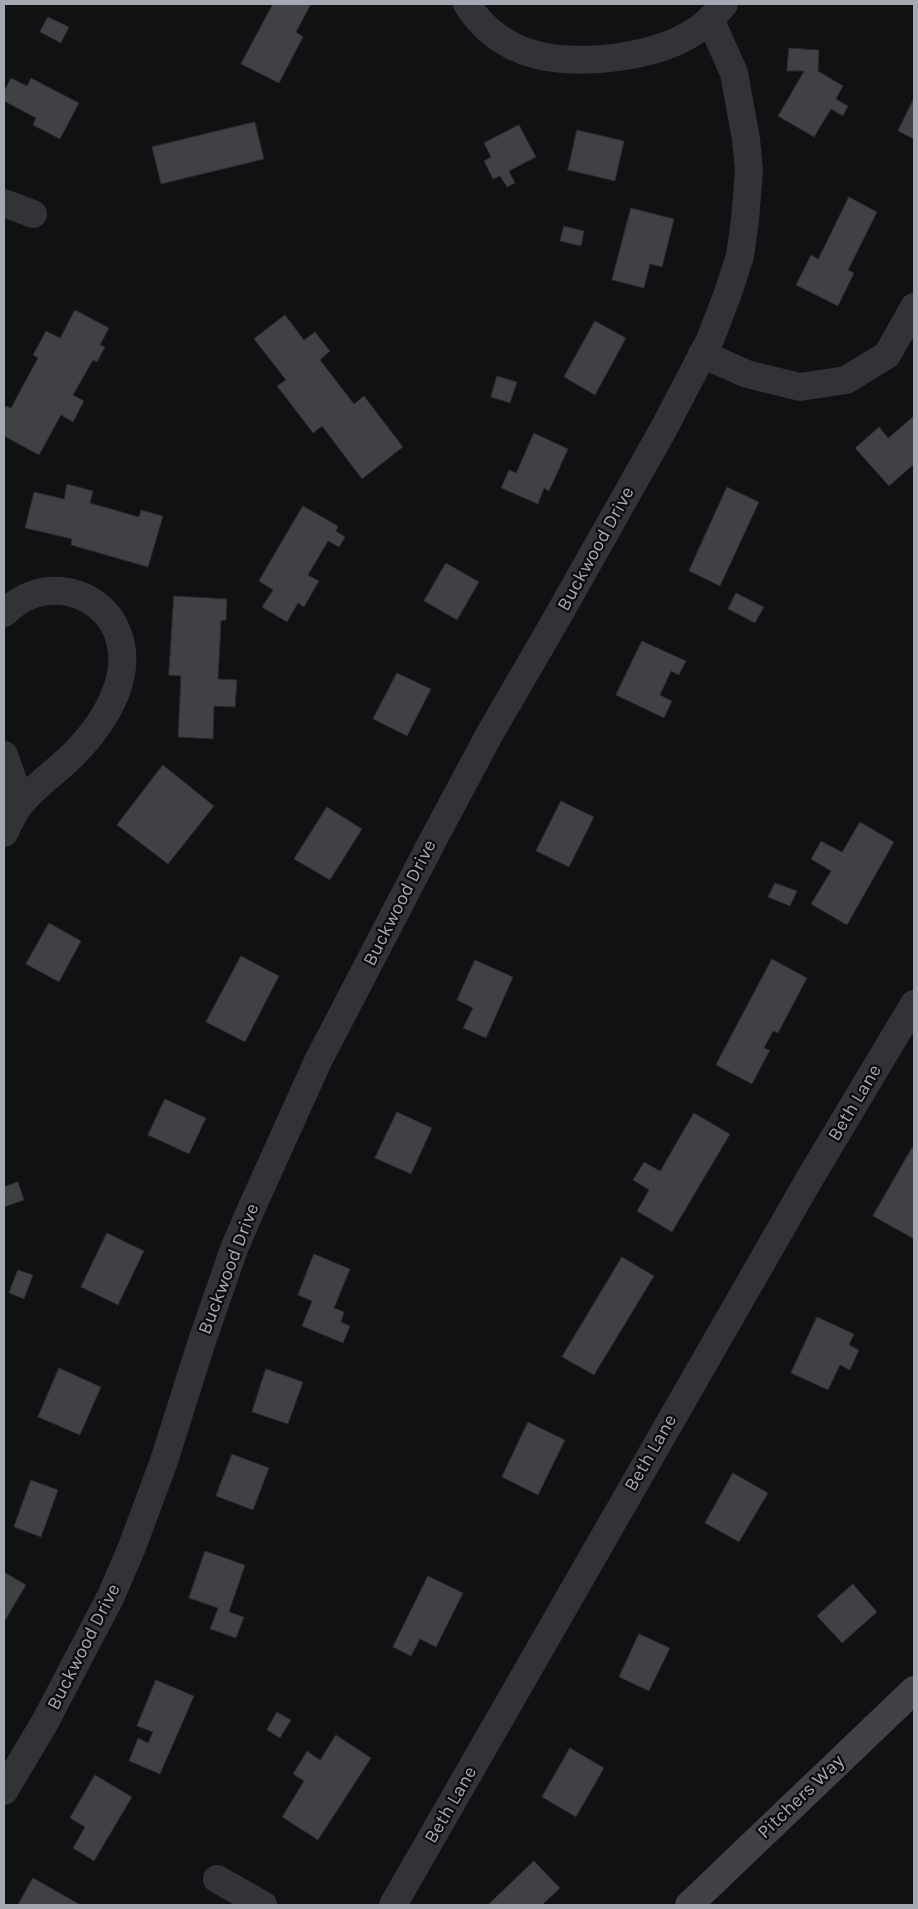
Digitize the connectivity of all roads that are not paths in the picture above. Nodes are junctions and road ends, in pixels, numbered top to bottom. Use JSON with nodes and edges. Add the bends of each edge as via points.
{"nodes":[{"id":1,"x":468,"y":4,"type":"edge"},
{"id":2,"x":717,"y":12,"type":"edge"},
{"id":3,"x":4,"y":204,"type":"edge"},
{"id":4,"x":33,"y":214,"type":"dead end"},
{"id":5,"x":914,"y":307,"type":"edge"},
{"id":6,"x":702,"y":354,"type":"junction"},
{"id":7,"x":4,"y":613,"type":"edge"},
{"id":8,"x":4,"y":755,"type":"edge"},
{"id":9,"x":21,"y":803,"type":"junction"},
{"id":10,"x":4,"y":833,"type":"edge"},
{"id":11,"x":914,"y":1004,"type":"edge"},
{"id":12,"x":914,"y":1690,"type":"edge"},
{"id":13,"x":4,"y":1791,"type":"edge"},
{"id":14,"x":217,"y":1879,"type":"dead end"},
{"id":15,"x":263,"y":1905,"type":"edge"},
{"id":16,"x":394,"y":1905,"type":"edge"},
{"id":17,"x":689,"y":1905,"type":"edge"}],
"edges":[{"from":1,"to":2,"type":"street","via":[[489,30],[515,48],[568,61],[600,60],[654,51],[694,32]]},
{"from":2,"to":6,"type":"street","name":"Buckwood Drive","via":[[734,73],[748,170],[740,256]]},
{"from":3,"to":4,"type":"street"},
{"from":5,"to":6,"type":"street","via":[[887,355],[846,380],[800,387],[747,374]]},
{"from":6,"to":13,"type":"street","name":"Buckwood Drive","via":[[663,430],[480,753],[318,1062],[234,1250],[167,1452],[111,1596],[45,1722]]},
{"from":7,"to":9,"type":"street","via":[[26,596],[39,592],[53,590],[73,594],[93,602],[103,611],[119,634],[122,648],[123,662],[117,690],[102,721],[74,754]]},
{"from":8,"to":9,"type":"street"},
{"from":9,"to":10,"type":"street"},
{"from":11,"to":16,"type":"street","name":"Beth Lane","via":[[810,1178]]},
{"from":12,"to":17,"type":"main road","name":"Pitchers Way"},
{"from":14,"to":15,"type":"street"}]}
